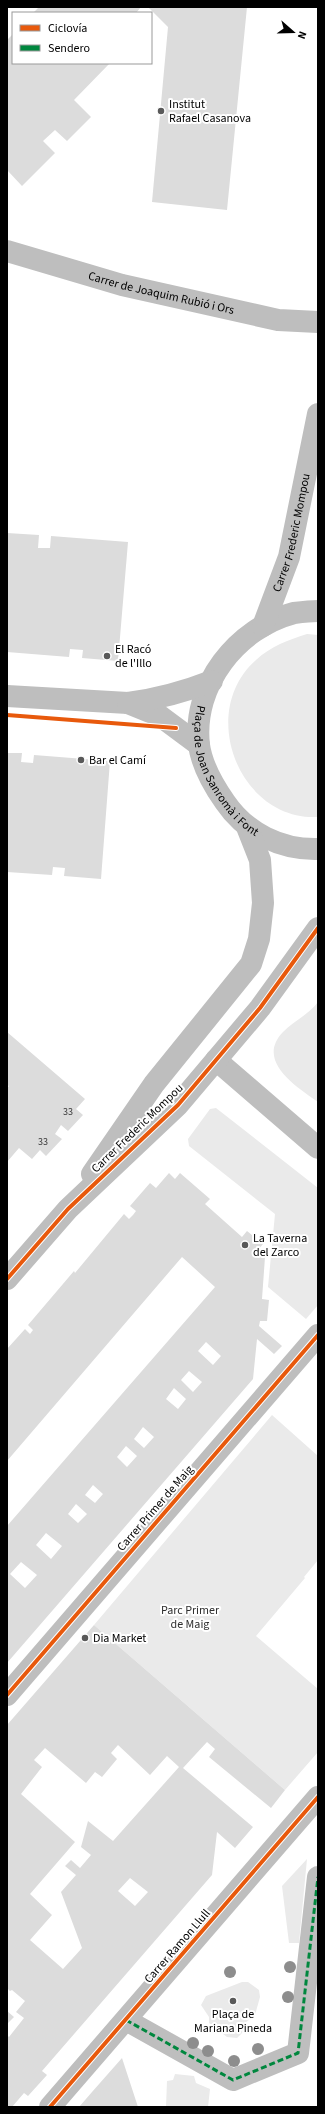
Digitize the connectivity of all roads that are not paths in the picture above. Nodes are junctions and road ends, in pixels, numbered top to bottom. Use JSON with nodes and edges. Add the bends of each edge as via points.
{"nodes":[{"id":1,"x":7,"y":250,"type":"edge"},
{"id":2,"x":318,"y":322,"type":"edge"},
{"id":3,"x":318,"y":414,"type":"edge"},
{"id":4,"x":318,"y":610,"type":"edge"},
{"id":5,"x":263,"y":626,"type":"junction"},
{"id":6,"x":212,"y":681,"type":"junction"},
{"id":7,"x":7,"y":696,"type":"edge"},
{"id":8,"x":128,"y":703,"type":"junction"},
{"id":9,"x":199,"y":745,"type":"junction"},
{"id":10,"x":247,"y":827,"type":"junction"},
{"id":11,"x":318,"y":849,"type":"edge"},
{"id":12,"x":318,"y":928,"type":"edge"},
{"id":13,"x":216,"y":1060,"type":"junction"},
{"id":14,"x":318,"y":1148,"type":"edge"},
{"id":15,"x":68,"y":1209,"type":"junction"},
{"id":16,"x":7,"y":1279,"type":"edge"},
{"id":17,"x":318,"y":1335,"type":"edge"},
{"id":18,"x":7,"y":1695,"type":"edge"},
{"id":19,"x":318,"y":1798,"type":"edge"},
{"id":20,"x":318,"y":1877,"type":"edge"},
{"id":21,"x":126,"y":2020,"type":"junction"},
{"id":22,"x":50,"y":2107,"type":"edge"}],
"edges":[{"from":1,"to":2,"type":"street","name":"Carrer de Joaquim Rubió i Ors","via":[[122,285],[278,320]]},
{"from":3,"to":5,"type":"street","name":"Carrer Frederic Mompou","via":[[289,557]]},
{"from":4,"to":5,"type":"street","name":"Plaça de Joan Sanromà i Font","via":[[294,614]]},
{"from":5,"to":6,"type":"street","name":"Plaça de Joan Sanromà i Font","via":[[230,651]]},
{"from":6,"to":8,"type":"street","via":[[163,698]]},
{"from":6,"to":9,"type":"street","name":"Plaça de Joan Sanromà i Font","via":[[201,707]]},
{"from":7,"to":8,"type":"street"},
{"from":8,"to":9,"type":"street","via":[[160,716]]},
{"from":9,"to":10,"type":"street","name":"Plaça de Joan Sanromà i Font","via":[[204,766],[213,785],[229,808]]},
{"from":10,"to":11,"type":"street","name":"Plaça de Joan Sanromà i Font","via":[[265,838],[304,849]]},
{"from":10,"to":15,"type":"street","name":"Carrer Frederic Mompou","via":[[260,860],[263,903],[259,939],[251,964],[154,1084]]},
{"from":12,"to":13,"type":"street","name":"Carrer Frederic Mompou","via":[[260,1008]]},
{"from":13,"to":14,"type":"street"},
{"from":13,"to":15,"type":"street","name":"Carrer Frederic Mompou","via":[[178,1105]]},
{"from":15,"to":16,"type":"street","name":"Carrer Frederic Mompou"},
{"from":17,"to":18,"type":"street","name":"Carrer Primer de Maig"},
{"from":19,"to":21,"type":"street","name":"Carrer Ramon Llull"},
{"from":20,"to":21,"type":"street","via":[[298,2053],[232,2080]]},
{"from":21,"to":22,"type":"street","name":"Carrer Ramon Llull"}]}
